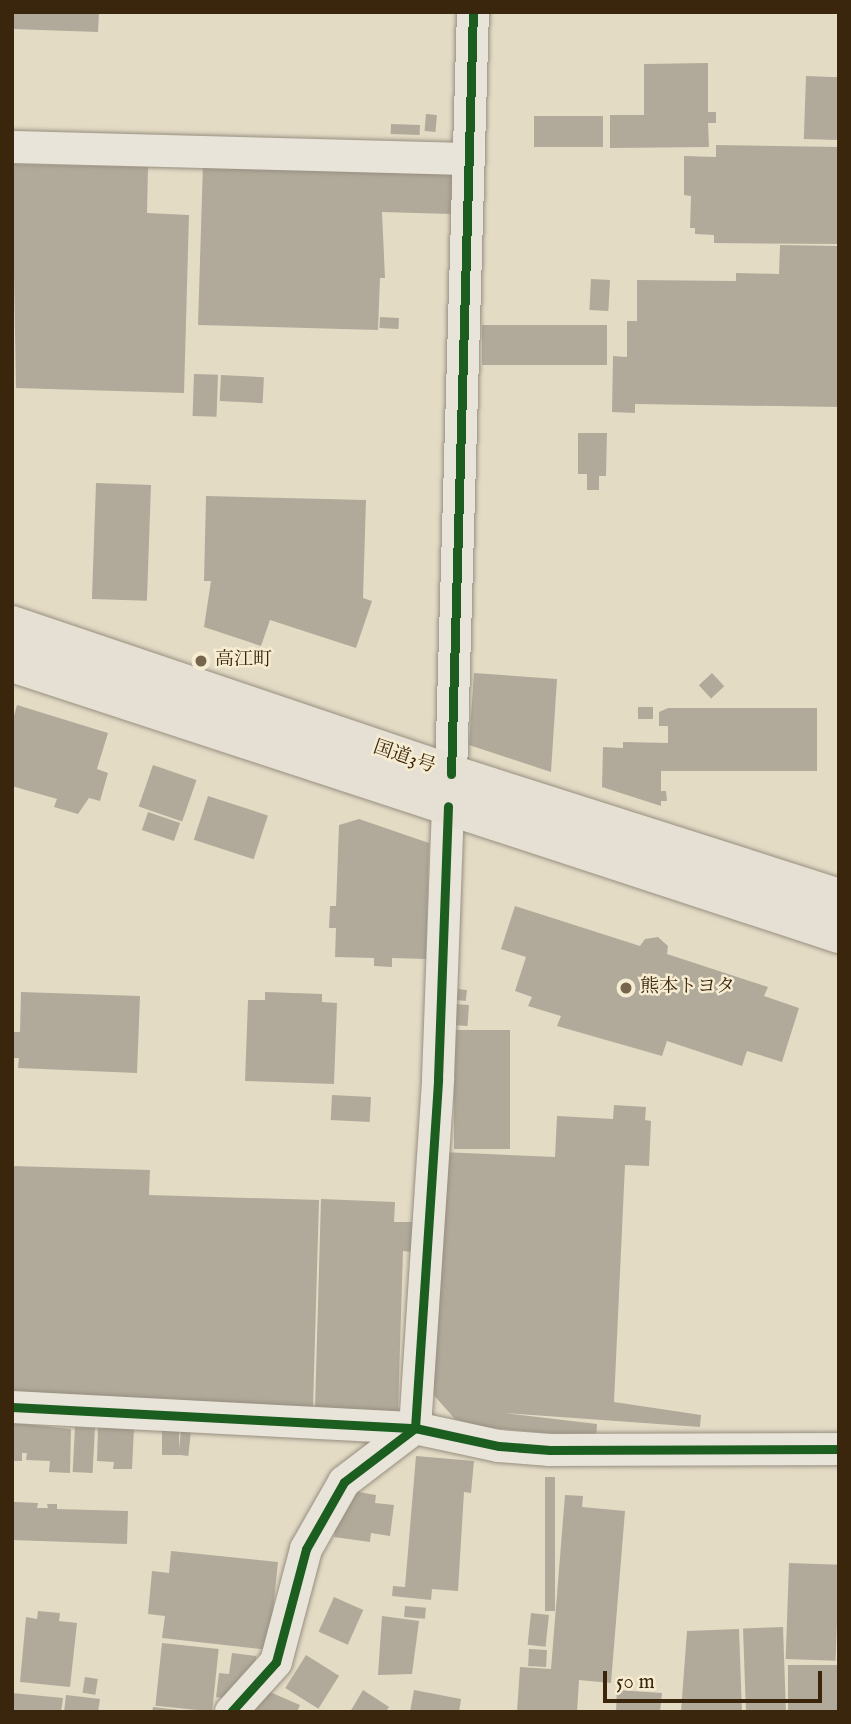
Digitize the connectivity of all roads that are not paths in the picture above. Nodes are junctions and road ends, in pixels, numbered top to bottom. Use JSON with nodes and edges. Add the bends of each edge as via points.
{"nodes":[{"id":1,"x":473,"y":12,"type":"edge"},
{"id":2,"x":12,"y":147,"type":"edge"},
{"id":3,"x":469,"y":159,"type":"junction"},
{"id":4,"x":12,"y":625,"type":"edge"},
{"id":5,"x":12,"y":663,"type":"edge"},
{"id":6,"x":450,"y":790,"type":"junction"},
{"id":7,"x":839,"y":898,"type":"edge"},
{"id":8,"x":839,"y":934,"type":"edge"},
{"id":9,"x":12,"y":1407,"type":"edge"},
{"id":10,"x":415,"y":1428,"type":"junction"},
{"id":11,"x":839,"y":1449,"type":"edge"},
{"id":12,"x":231,"y":1712,"type":"edge"}],
"edges":[{"from":1,"to":3,"type":"street"},
{"from":2,"to":3,"type":"street"},
{"from":3,"to":6,"type":"street"},
{"from":4,"to":6,"type":"highway","name":"国道3号"},
{"from":5,"to":6,"type":"highway","name":"国道3号"},
{"from":6,"to":7,"type":"highway","name":"国道3号"},
{"from":6,"to":8,"type":"highway","name":"国道3号"},
{"from":6,"to":10,"type":"street","via":[[438,1079]]},
{"from":9,"to":10,"type":"street"},
{"from":10,"to":11,"type":"street","via":[[499,1446],[550,1450]]},
{"from":10,"to":12,"type":"street","via":[[344,1482],[306,1549],[276,1662]]}]}
